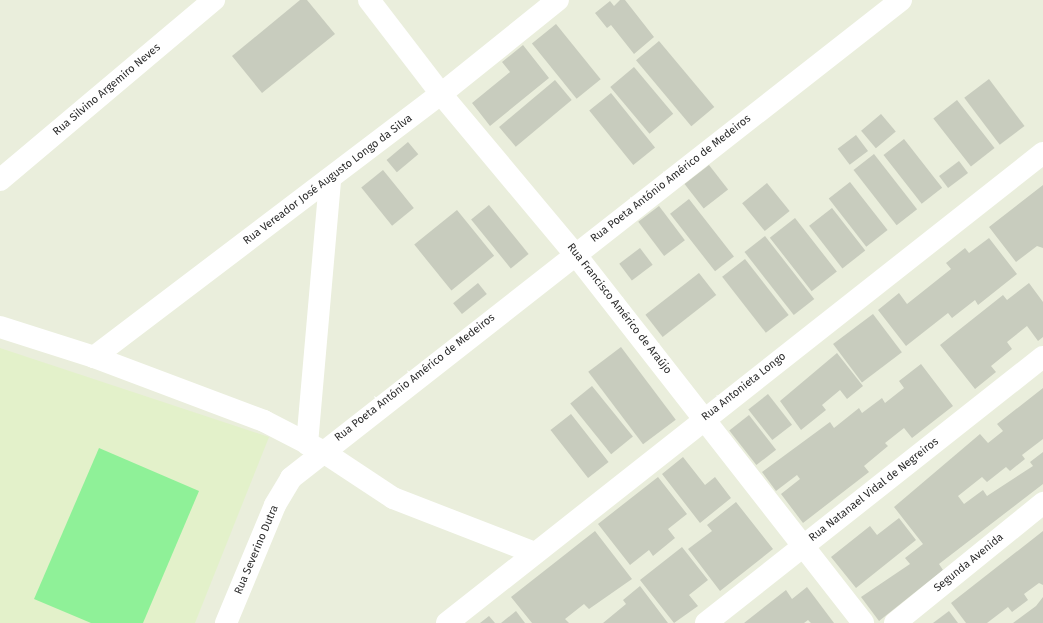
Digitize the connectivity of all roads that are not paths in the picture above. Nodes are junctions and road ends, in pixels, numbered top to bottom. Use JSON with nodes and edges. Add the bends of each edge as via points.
{"nodes":[{"id":1,"x":214,"y":0,"type":"edge"},
{"id":2,"x":369,"y":0,"type":"edge"},
{"id":3,"x":558,"y":0,"type":"edge"},
{"id":4,"x":901,"y":0,"type":"edge"},
{"id":5,"x":442,"y":94,"type":"junction"},
{"id":6,"x":1043,"y":153,"type":"edge"},
{"id":7,"x":330,"y":179,"type":"junction"},
{"id":8,"x":0,"y":180,"type":"edge"},
{"id":9,"x":575,"y":254,"type":"junction"},
{"id":10,"x":0,"y":327,"type":"edge"},
{"id":11,"x":94,"y":357,"type":"junction"},
{"id":12,"x":1043,"y":357,"type":"edge"},
{"id":13,"x":704,"y":418,"type":"junction"},
{"id":14,"x":314,"y":447,"type":"junction"},
{"id":15,"x":291,"y":478,"type":"joint"},
{"id":16,"x":1043,"y":503,"type":"edge"},
{"id":17,"x":803,"y":546,"type":"junction"},
{"id":18,"x":534,"y":553,"type":"junction"},
{"id":19,"x":226,"y":623,"type":"edge"},
{"id":20,"x":446,"y":623,"type":"edge"},
{"id":21,"x":706,"y":623,"type":"edge"},
{"id":22,"x":863,"y":623,"type":"edge"},
{"id":23,"x":895,"y":623,"type":"edge"}],
"edges":[{"from":1,"to":8,"type":"street","name":"Rua Silvino Argemiro Neves"},
{"from":2,"to":5,"type":"street","name":"Rua Francisco Américo de Araújo"},
{"from":3,"to":5,"type":"street","name":"Rua Vereador José Augusto Longo da Silva"},
{"from":4,"to":9,"type":"street","name":"Rua Poeta António Américo de Medeiros"},
{"from":5,"to":7,"type":"street","name":"Rua Vereador José Augusto Longo da Silva"},
{"from":5,"to":9,"type":"street","name":"Rua Francisco Américo de Araújo"},
{"from":6,"to":13,"type":"street","name":"Rua Antonieta Longo"},
{"from":7,"to":11,"type":"street","name":"Rua Vereador José Augusto Longo da Silva"},
{"from":7,"to":14,"type":"street"},
{"from":9,"to":13,"type":"street","name":"Rua Francisco Américo de Araújo"},
{"from":9,"to":14,"type":"street","name":"Rua Poeta António Américo de Medeiros"},
{"from":10,"to":11,"type":"street"},
{"from":11,"to":14,"type":"street","via":[[264,421]]},
{"from":12,"to":17,"type":"street","name":"Rua Natanael Vidal de Negreiros"},
{"from":13,"to":17,"type":"street","name":"Rua Francisco Américo de Araújo"},
{"from":13,"to":18,"type":"street","name":"Rua Antonieta Longo"},
{"from":14,"to":15,"type":"street","name":"Rua Poeta António Américo de Medeiros"},
{"from":14,"to":18,"type":"street","via":[[393,498]]},
{"from":15,"to":19,"type":"street","name":"Rua Severino Dutra","via":[[275,505]]},
{"from":16,"to":23,"type":"street","name":"Segunda Avenida"},
{"from":17,"to":21,"type":"street","name":"Rua Natanael Vidal de Negreiros"},
{"from":17,"to":22,"type":"street","name":"Rua Francisco Américo de Araújo"},
{"from":18,"to":20,"type":"street","name":"Rua Antonieta Longo"}]}
